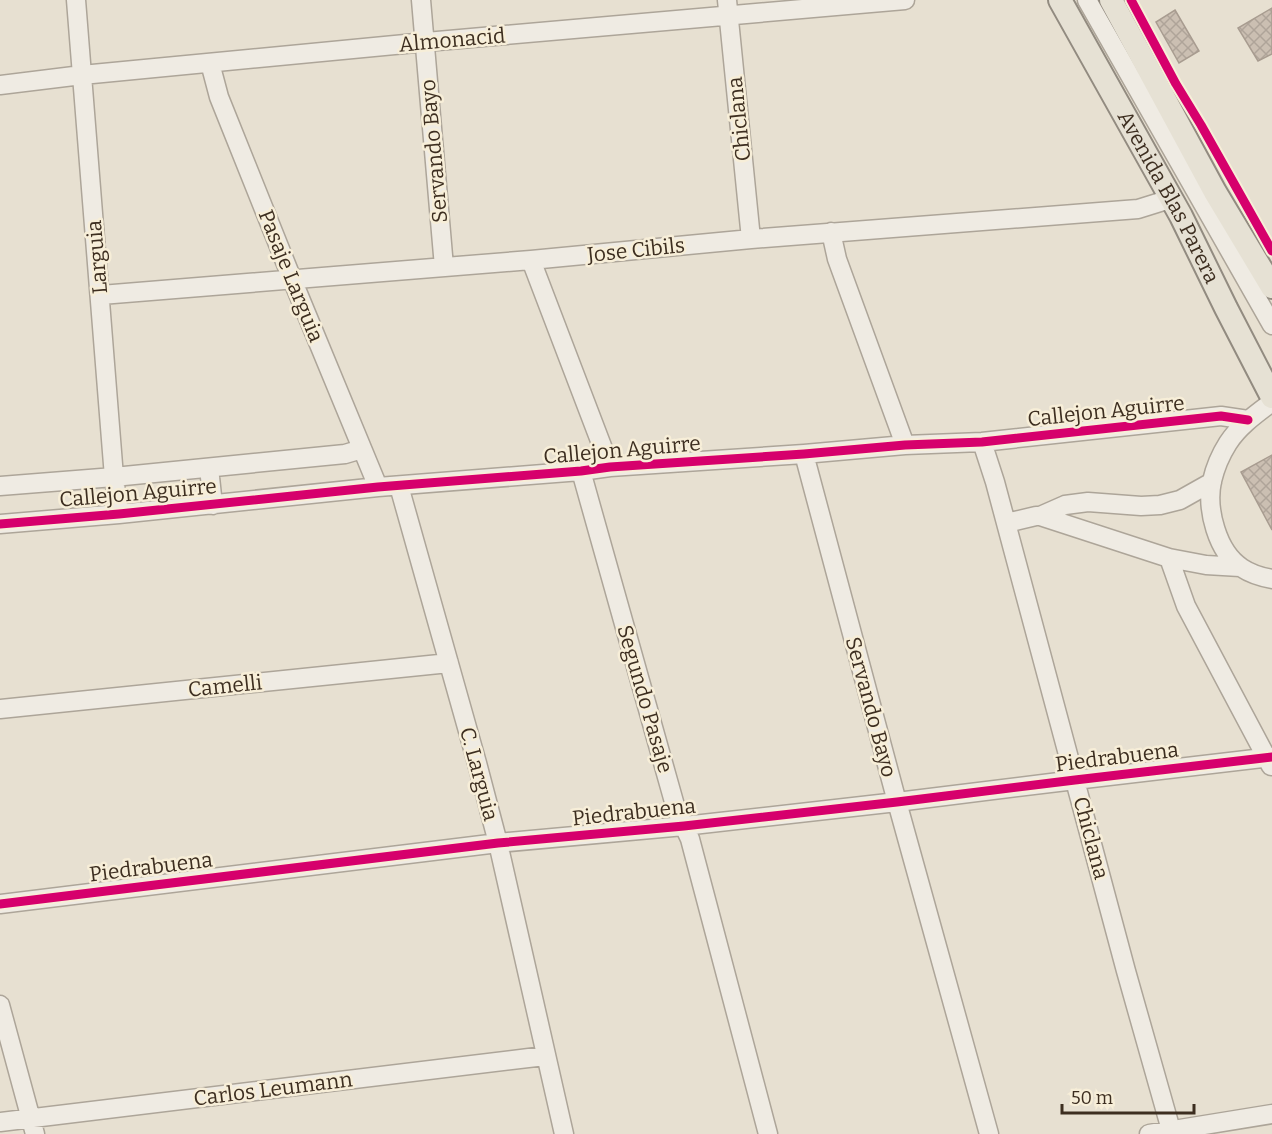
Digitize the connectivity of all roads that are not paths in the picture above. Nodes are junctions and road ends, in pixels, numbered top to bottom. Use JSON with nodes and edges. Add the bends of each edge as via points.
{"nodes":[{"id":1,"x":76,"y":0,"type":"edge"},
{"id":2,"x":421,"y":0,"type":"edge"},
{"id":3,"x":905,"y":0,"type":"edge"},
{"id":4,"x":1060,"y":0,"type":"edge"},
{"id":5,"x":1087,"y":0,"type":"edge"},
{"id":6,"x":1111,"y":0,"type":"edge"},
{"id":7,"x":728,"y":8,"type":"edge"},
{"id":8,"x":426,"y":42,"type":"junction"},
{"id":9,"x":210,"y":63,"type":"junction"},
{"id":10,"x":82,"y":75,"type":"junction"},
{"id":11,"x":0,"y":85,"type":"edge"},
{"id":12,"x":1170,"y":199,"type":"junction"},
{"id":13,"x":831,"y":232,"type":"junction"},
{"id":14,"x":751,"y":239,"type":"junction"},
{"id":15,"x":531,"y":260,"type":"junction"},
{"id":16,"x":444,"y":267,"type":"junction"},
{"id":17,"x":292,"y":279,"type":"junction"},
{"id":18,"x":1272,"y":287,"type":"edge"},
{"id":19,"x":101,"y":295,"type":"junction"},
{"id":20,"x":1272,"y":325,"type":"edge"},
{"id":21,"x":1272,"y":397,"type":"edge"},
{"id":22,"x":1272,"y":402,"type":"edge"},
{"id":23,"x":1248,"y":420,"type":"junction"},
{"id":24,"x":982,"y":442,"type":"junction"},
{"id":25,"x":905,"y":445,"type":"junction"},
{"id":26,"x":363,"y":449,"type":"junction"},
{"id":27,"x":804,"y":454,"type":"junction"},
{"id":28,"x":610,"y":467,"type":"junction"},
{"id":29,"x":209,"y":468,"type":"junction"},
{"id":30,"x":581,"y":471,"type":"junction"},
{"id":31,"x":114,"y":477,"type":"junction"},
{"id":32,"x":1212,"y":482,"type":"junction"},
{"id":33,"x":0,"y":486,"type":"edge"},
{"id":34,"x":399,"y":486,"type":"junction"},
{"id":35,"x":378,"y":487,"type":"junction"},
{"id":36,"x":213,"y":504,"type":"junction"},
{"id":37,"x":119,"y":514,"type":"junction"},
{"id":38,"x":1040,"y":516,"type":"junction"},
{"id":39,"x":1006,"y":523,"type":"junction"},
{"id":40,"x":0,"y":524,"type":"edge"},
{"id":41,"x":1169,"y":558,"type":"junction"},
{"id":42,"x":1240,"y":567,"type":"junction"},
{"id":43,"x":1272,"y":579,"type":"edge"},
{"id":44,"x":449,"y":663,"type":"junction"},
{"id":45,"x":0,"y":709,"type":"edge"},
{"id":46,"x":1270,"y":761,"type":"edge"},
{"id":47,"x":1075,"y":780,"type":"junction"},
{"id":48,"x":897,"y":802,"type":"junction"},
{"id":49,"x":684,"y":825,"type":"junction"},
{"id":50,"x":498,"y":843,"type":"junction"},
{"id":51,"x":0,"y":904,"type":"edge"},
{"id":52,"x":0,"y":1005,"type":"edge"},
{"id":53,"x":545,"y":1056,"type":"junction"},
{"id":54,"x":1272,"y":1114,"type":"edge"},
{"id":55,"x":0,"y":1122,"type":"edge"},
{"id":56,"x":32,"y":1126,"type":"edge"},
{"id":57,"x":1171,"y":1130,"type":"junction"},
{"id":58,"x":564,"y":1134,"type":"edge"},
{"id":59,"x":768,"y":1134,"type":"edge"},
{"id":60,"x":989,"y":1134,"type":"edge"},
{"id":61,"x":1149,"y":1134,"type":"edge"}],
"edges":[{"from":1,"to":10,"type":"street","name":"Larguia"},
{"from":2,"to":8,"type":"street","name":"Servando Bayo"},
{"from":3,"to":7,"type":"street","name":"Almonacid"},
{"from":4,"to":12,"type":"main road","name":"Avenida Blas Parera"},
{"from":5,"to":20,"type":"street"},
{"from":6,"to":18,"type":"main road","via":[[1215,192]]},
{"from":7,"to":8,"type":"street","name":"Almonacid"},
{"from":7,"to":14,"type":"street","name":"Chiclana"},
{"from":8,"to":9,"type":"street","name":"Almonacid"},
{"from":8,"to":16,"type":"street","name":"Servando Bayo"},
{"from":9,"to":10,"type":"street","name":"Almonacid"},
{"from":9,"to":17,"type":"street","name":"Pasaje Larguia","via":[[219,97]]},
{"from":10,"to":11,"type":"street","name":"Almonacid"},
{"from":10,"to":19,"type":"street","name":"Larguia"},
{"from":12,"to":13,"type":"street","name":"Jose Cibils","via":[[1138,209]]},
{"from":12,"to":21,"type":"main road","name":"Avenida Blas Parera"},
{"from":13,"to":14,"type":"street","name":"Jose Cibils"},
{"from":13,"to":25,"type":"street"},
{"from":14,"to":15,"type":"street","name":"Jose Cibils"},
{"from":15,"to":16,"type":"street","name":"Jose Cibils"},
{"from":15,"to":28,"type":"street"},
{"from":16,"to":17,"type":"street","name":"Jose Cibils"},
{"from":17,"to":19,"type":"street","name":"Jose Cibils"},
{"from":17,"to":26,"type":"street","name":"Pasaje Larguia"},
{"from":19,"to":31,"type":"street","name":"Larguia"},
{"from":22,"to":23,"type":"street"},
{"from":23,"to":24,"type":"street","name":"Callejon Aguirre","via":[[1221,417]]},
{"from":23,"to":32,"type":"street","via":[[1229,442]]},
{"from":24,"to":25,"type":"street","name":"Callejon Aguirre"},
{"from":24,"to":39,"type":"street","name":"Chiclana"},
{"from":25,"to":27,"type":"street","name":"Callejon Aguirre"},
{"from":26,"to":29,"type":"street","name":"Callejon Aguirre"},
{"from":26,"to":35,"type":"street","name":"Pasaje Larguia"},
{"from":27,"to":28,"type":"street","name":"Callejon Aguirre"},
{"from":27,"to":48,"type":"street","name":"Servando Bayo"},
{"from":28,"to":30,"type":"street","name":"Callejon Aguirre"},
{"from":29,"to":31,"type":"street","name":"Callejon Aguirre"},
{"from":29,"to":36,"type":"street"},
{"from":30,"to":34,"type":"street","name":"Callejon Aguirre"},
{"from":30,"to":49,"type":"street","name":"Segundo Pasaje"},
{"from":31,"to":33,"type":"street","name":"Callejon Aguirre"},
{"from":31,"to":37,"type":"street","name":"Larguia"},
{"from":32,"to":38,"type":"street","via":[[1180,500],[1160,505],[1088,502]]},
{"from":32,"to":42,"type":"street","via":[[1212,516],[1217,534]]},
{"from":34,"to":35,"type":"street","name":"Callejon Aguirre"},
{"from":34,"to":44,"type":"street","name":"C. Larguia"},
{"from":35,"to":36,"type":"street","name":"Callejon Aguirre"},
{"from":36,"to":37,"type":"street","name":"Callejon Aguirre"},
{"from":37,"to":40,"type":"street","name":"Callejon Aguirre"},
{"from":38,"to":39,"type":"street"},
{"from":38,"to":41,"type":"street"},
{"from":39,"to":47,"type":"street","name":"Chiclana"},
{"from":41,"to":42,"type":"street"},
{"from":41,"to":46,"type":"street","via":[[1186,606]]},
{"from":42,"to":43,"type":"street"},
{"from":44,"to":45,"type":"street","name":"Camelli"},
{"from":44,"to":50,"type":"street","name":"C. Larguia"},
{"from":46,"to":47,"type":"street","name":"Piedrabuena"},
{"from":47,"to":48,"type":"street","name":"Piedrabuena"},
{"from":47,"to":57,"type":"street","name":"Chiclana"},
{"from":48,"to":49,"type":"street","name":"Piedrabuena"},
{"from":48,"to":60,"type":"street","name":"Servando Bayo"},
{"from":49,"to":50,"type":"street","name":"Piedrabuena"},
{"from":49,"to":59,"type":"street","name":"Segundo Pasaje"},
{"from":50,"to":51,"type":"street","name":"Piedrabuena"},
{"from":50,"to":53,"type":"street","name":"C. Larguia"},
{"from":52,"to":56,"type":"street"},
{"from":53,"to":56,"type":"street","name":"Carlos Leumann"},
{"from":53,"to":58,"type":"street","name":"C. Larguia"},
{"from":54,"to":57,"type":"street"},
{"from":55,"to":56,"type":"street","name":"Carlos Leumann"},
{"from":57,"to":61,"type":"street"}]}
